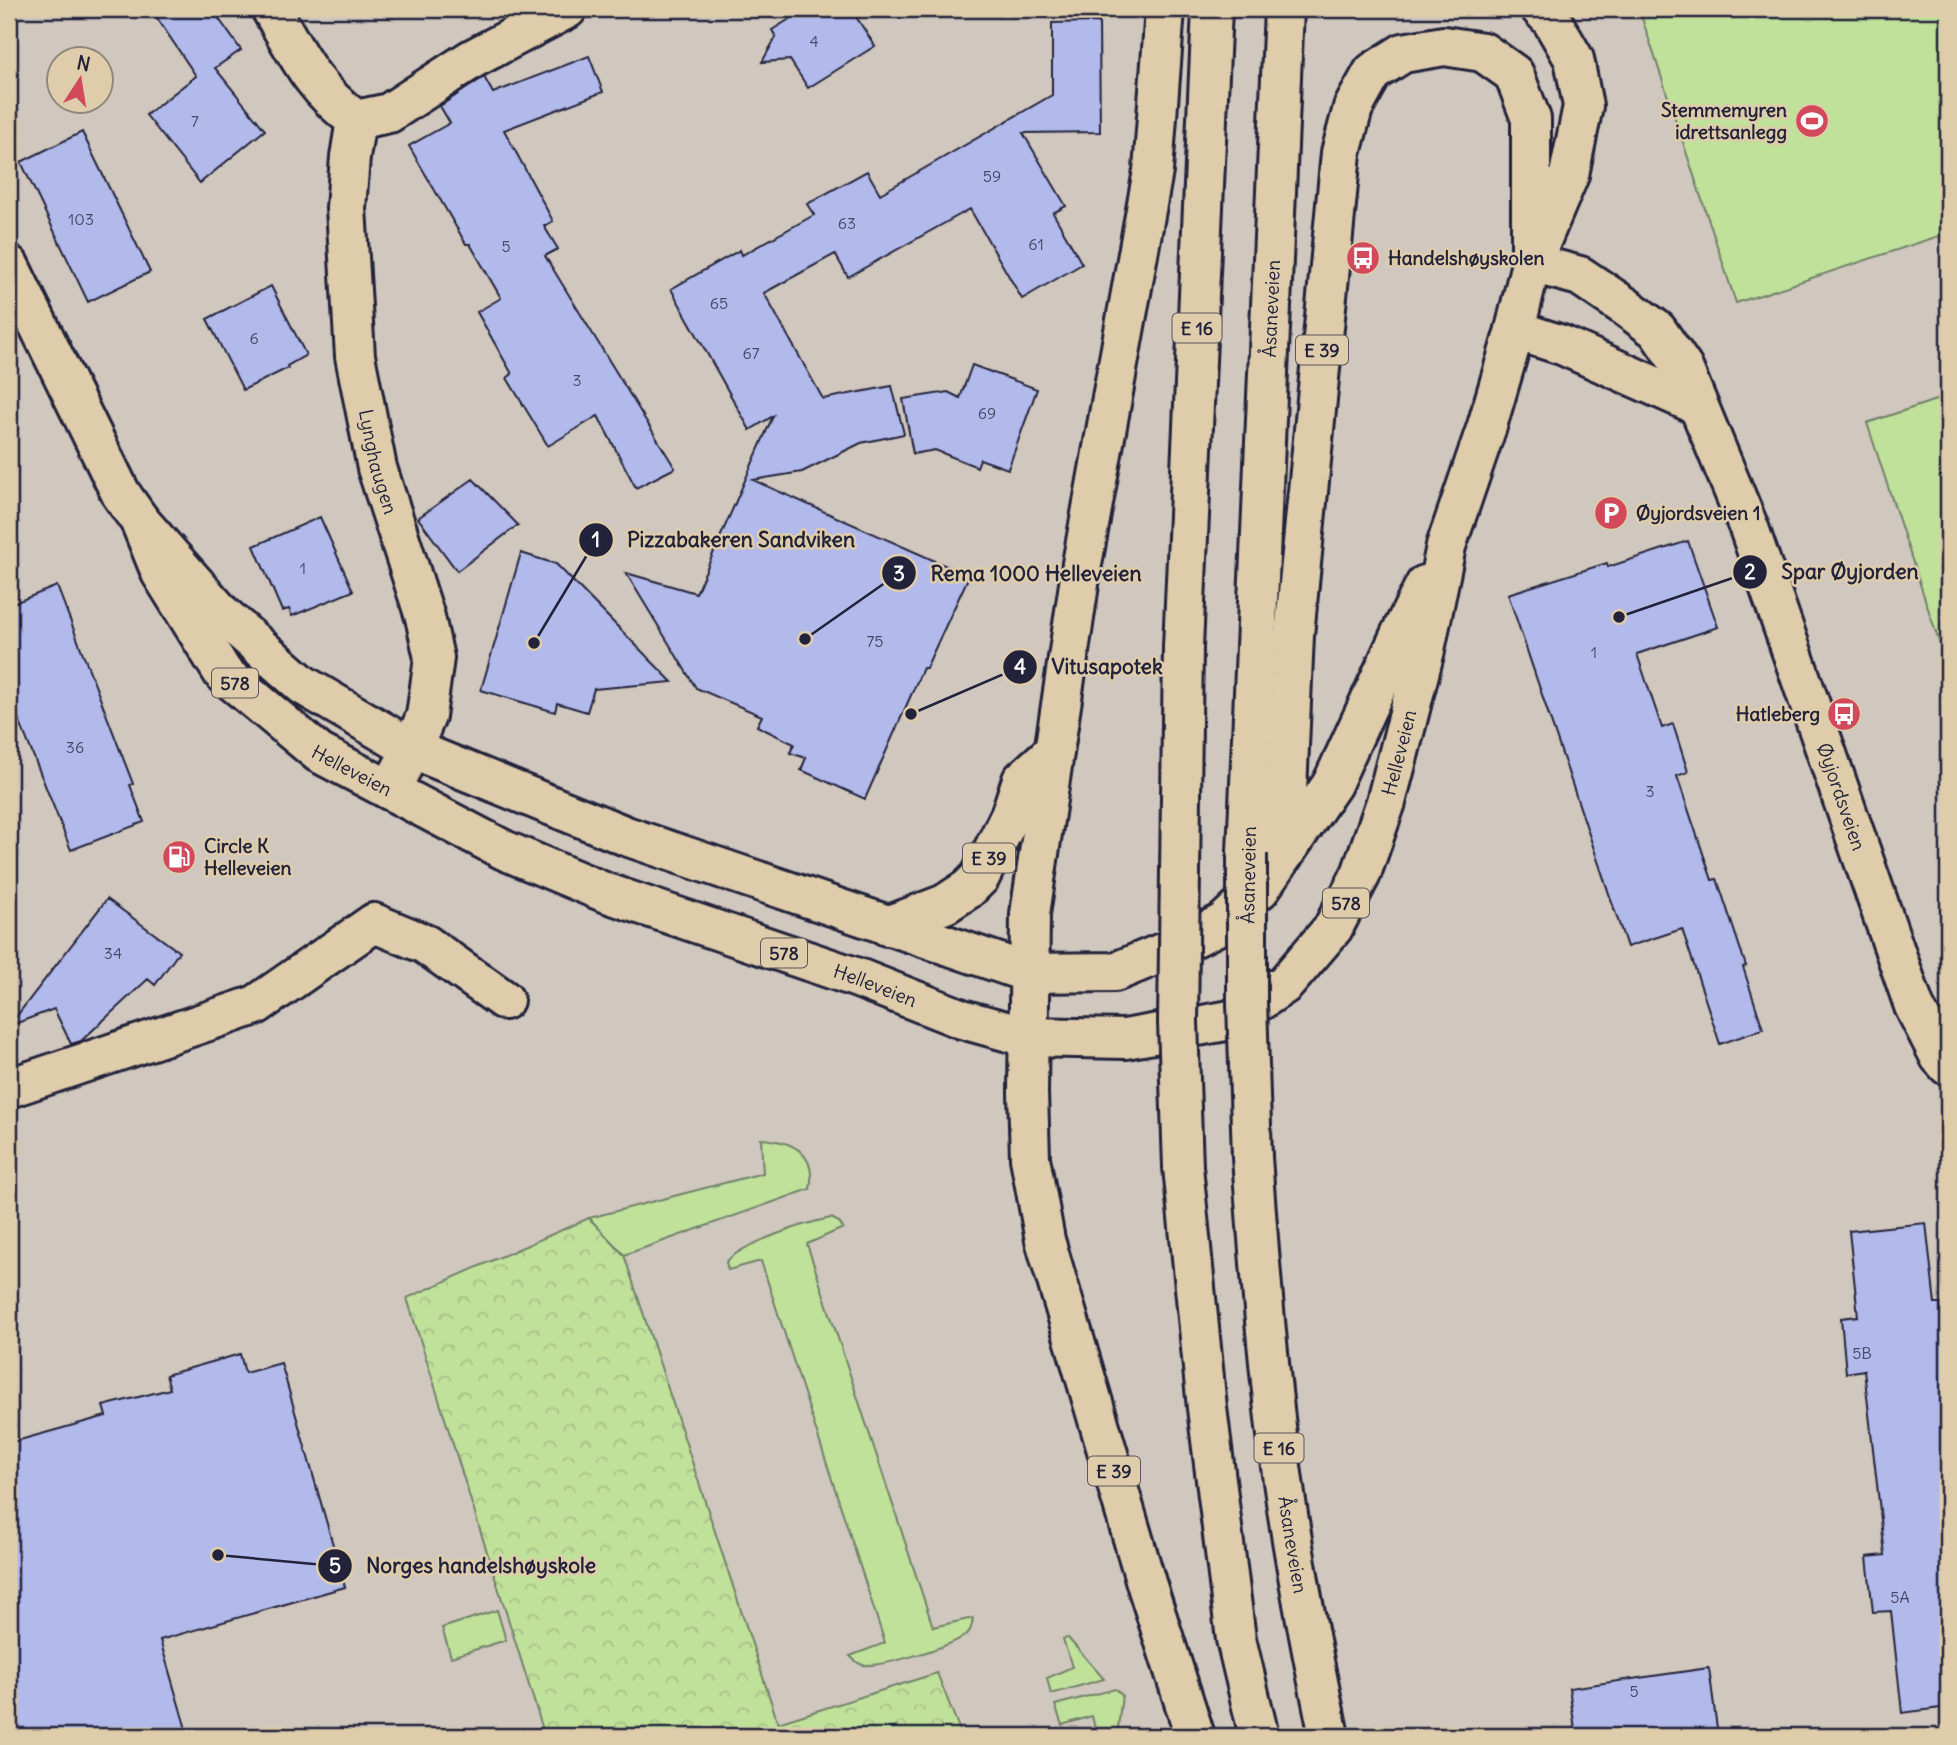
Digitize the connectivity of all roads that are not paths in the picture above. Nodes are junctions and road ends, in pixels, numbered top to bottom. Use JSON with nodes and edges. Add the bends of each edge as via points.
{"nodes":[{"id":1,"x":271,"y":9,"type":"edge"},
{"id":2,"x":567,"y":9,"type":"edge"},
{"id":3,"x":1165,"y":9,"type":"edge"},
{"id":4,"x":1212,"y":9,"type":"edge"},
{"id":5,"x":1284,"y":9,"type":"edge"},
{"id":6,"x":1541,"y":9,"type":"edge"},
{"id":7,"x":356,"y":120,"type":"junction"},
{"id":8,"x":1531,"y":263,"type":"junction"},
{"id":9,"x":9,"y":265,"type":"edge"},
{"id":10,"x":1515,"y":330,"type":"junction"},
{"id":11,"x":1697,"y":405,"type":"junction"},
{"id":12,"x":140,"y":521,"type":"junction"},
{"id":13,"x":1446,"y":546,"type":"junction"},
{"id":14,"x":412,"y":749,"type":"junction"},
{"id":15,"x":1054,"y":751,"type":"junction"},
{"id":16,"x":390,"y":790,"type":"junction"},
{"id":17,"x":1247,"y":854,"type":"junction"},
{"id":18,"x":887,"y":926,"type":"junction"},
{"id":19,"x":1029,"y":973,"type":"junction"},
{"id":20,"x":505,"y":1000,"type":"dead end"},
{"id":21,"x":1027,"y":1037,"type":"junction"},
{"id":22,"x":1948,"y":1066,"type":"edge"},
{"id":23,"x":9,"y":1088,"type":"edge"},
{"id":24,"x":1195,"y":1736,"type":"edge"},
{"id":25,"x":1259,"y":1736,"type":"edge"},
{"id":26,"x":1329,"y":1736,"type":"edge"}],
"edges":[{"from":1,"to":7,"type":"main road","via":[[312,79]]},
{"from":2,"to":7,"type":"main road","via":[[472,58],[389,113]]},
{"from":3,"to":15,"type":"main road","number":"E 39","via":[[1153,171],[1082,564]]},
{"from":4,"to":25,"type":"main road","number":"E 16","bridge":true,"via":[[1183,647],[1178,1021],[1183,1167],[1207,1408],[1236,1639]]},
{"from":5,"to":17,"type":"main road","name":"Åsaneveien","number":"E 16"},
{"from":6,"to":8,"type":"main road","via":[[1574,59],[1583,106],[1569,175]]},
{"from":7,"to":14,"type":"main road","name":"Lynghaugen","via":[[346,208],[355,356],[377,468],[434,659],[426,716]]},
{"from":8,"to":10,"type":"main road","name":"Helleveien","number":"578"},
{"from":8,"to":11,"type":"main road","name":"Øyjordsveien","via":[[1580,276],[1657,330],[1683,368]]},
{"from":8,"to":17,"type":"main road","number":"E 39","via":[[1531,119],[1514,74],[1483,52],[1444,46],[1403,53],[1373,72],[1353,107],[1341,153],[1294,635],[1287,790]]},
{"from":9,"to":12,"type":"main road","name":"Helleveien","number":"578","via":[[121,494]]},
{"from":10,"to":11,"type":"main road","via":[[1562,345]]},
{"from":10,"to":13,"type":"main road","name":"Helleveien","number":"578"},
{"from":11,"to":22,"type":"main road","name":"Øyjordsveien","via":[[1748,528],[1914,1006]]},
{"from":12,"to":14,"type":"main road","name":"Helleveien","number":"578","via":[[222,614],[303,685]]},
{"from":12,"to":16,"type":"main road","name":"Helleveien","number":"578","via":[[161,573],[223,673],[319,752]]},
{"from":13,"to":19,"type":"main road","name":"Helleveien","number":"578","via":[[1332,784],[1260,889],[1223,923],[1115,972]]},
{"from":13,"to":21,"type":"main road","name":"Helleveien","number":"578","via":[[1386,802],[1361,874],[1325,938],[1284,985],[1231,1020],[1125,1039]]},
{"from":14,"to":16,"type":"main road","name":"Lynghaugen"},
{"from":14,"to":18,"type":"main road","name":"Helleveien","number":"578","via":[[626,836]]},
{"from":15,"to":18,"type":"main road","number":"E 39","via":[[1022,780],[980,877],[945,904]]},
{"from":15,"to":19,"type":"main road","number":"E 39","via":[[1030,914]]},
{"from":16,"to":21,"type":"main road","name":"Helleveien","number":"578","via":[[504,850],[604,892],[858,978],[962,1019]]},
{"from":17,"to":26,"type":"main road","name":"Åsaneveien","number":"E 16","bridge":true,"via":[[1252,1157],[1262,1302],[1280,1460]]},
{"from":18,"to":19,"type":"main road","name":"Helleveien","number":"578"},
{"from":19,"to":21,"type":"main road","number":"E 39"},
{"from":20,"to":23,"type":"main road","via":[[425,944],[374,923],[256,1005]]},
{"from":21,"to":24,"type":"main road","number":"E 39","via":[[1030,1158],[1045,1240]]}]}
